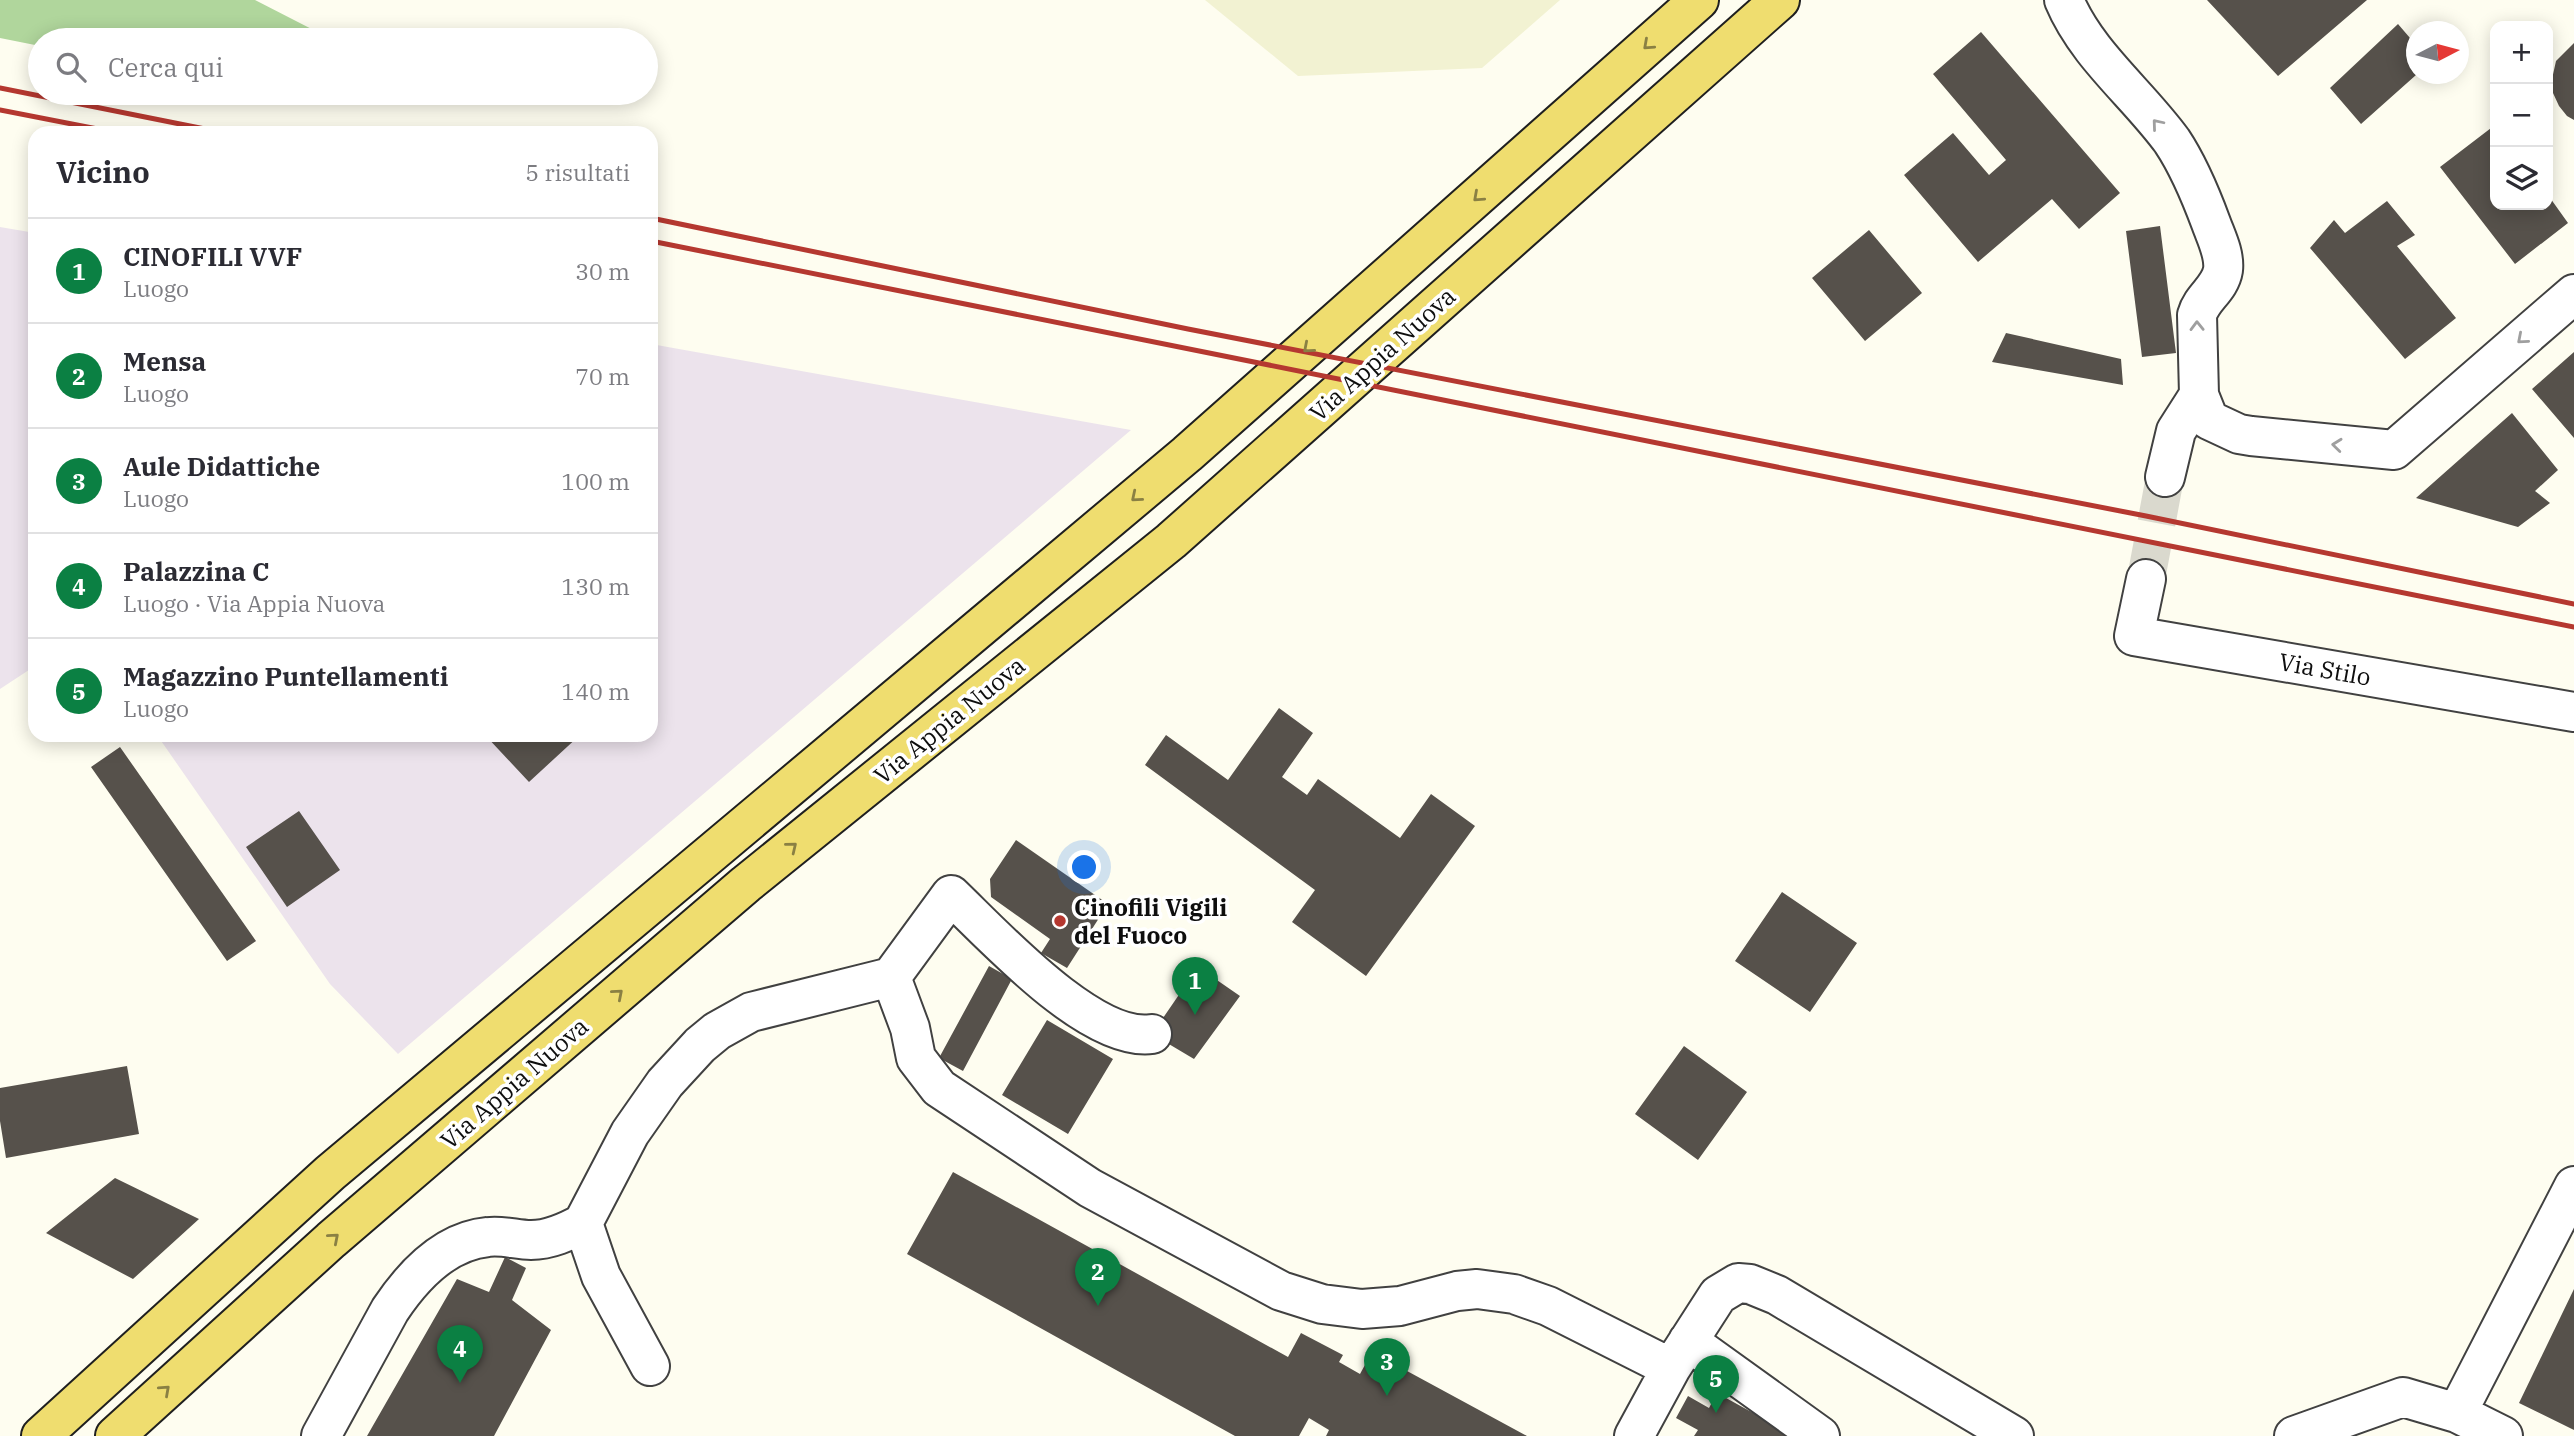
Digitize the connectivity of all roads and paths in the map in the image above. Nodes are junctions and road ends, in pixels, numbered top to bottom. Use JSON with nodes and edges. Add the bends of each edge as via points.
{"nodes":[{"id":1,"x":1699,"y":0,"type":"edge"},
{"id":2,"x":1780,"y":0,"type":"edge"},
{"id":3,"x":2064,"y":0,"type":"edge"},
{"id":4,"x":2574,"y":294,"type":"edge"},
{"id":5,"x":2199,"y":395,"type":"junction"},
{"id":6,"x":2165,"y":477,"type":"tunnel mouth"},
{"id":7,"x":2146,"y":579,"type":"tunnel mouth"},
{"id":8,"x":2574,"y":712,"type":"edge"},
{"id":9,"x":891,"y":977,"type":"junction"},
{"id":10,"x":1152,"y":1034,"type":"dead end"},
{"id":11,"x":2574,"y":1186,"type":"edge"},
{"id":12,"x":583,"y":1223,"type":"junction"},
{"id":13,"x":1680,"y":1354,"type":"junction"},
{"id":14,"x":650,"y":1366,"type":"dead end"},
{"id":15,"x":2457,"y":1413,"type":"junction"},
{"id":16,"x":41,"y":1436,"type":"edge"},
{"id":17,"x":115,"y":1436,"type":"edge"},
{"id":18,"x":321,"y":1436,"type":"edge"},
{"id":19,"x":1634,"y":1436,"type":"edge"},
{"id":20,"x":1820,"y":1436,"type":"edge"},
{"id":21,"x":2014,"y":1436,"type":"edge"},
{"id":22,"x":2294,"y":1436,"type":"edge"},
{"id":23,"x":2503,"y":1436,"type":"edge"}],
"edges":[{"from":1,"to":16,"type":"main road","name":"Via Appia Nuova","one_way":true,"via":[[1187,454],[330,1173]]},
{"from":17,"to":2,"type":"main road","name":"Via Appia Nuova","one_way":true,"via":[[331,1240],[746,884],[1171,541]]},
{"from":5,"to":3,"type":"street","one_way":true,"via":[[2197,315],[2219,283],[2224,266],[2214,231],[2172,142],[2099,56]]},
{"from":4,"to":5,"type":"street","one_way":true,"via":[[2394,450],[2239,434],[2209,420]]},
{"from":5,"to":6,"type":"street","via":[[2176,431]]},
{"from":7,"to":8,"type":"street","name":"Via Stilo","via":[[2134,636]]},
{"from":9,"to":10,"type":"street","via":[[951,895],[1029,971],[1094,1018],[1131,1033]]},
{"from":9,"to":12,"type":"street","via":[[751,1012],[717,1031],[683,1062],[646,1109]]},
{"from":9,"to":13,"type":"street","via":[[916,1058],[939,1088],[1090,1188],[1281,1292],[1362,1309],[1400,1306],[1477,1289],[1514,1294]]},
{"from":11,"to":15,"type":"street"},
{"from":12,"to":14,"type":"street","via":[[601,1276]]},
{"from":12,"to":18,"type":"street","via":[[549,1238],[485,1237],[430,1263],[390,1310]]},
{"from":13,"to":19,"type":"street"},
{"from":13,"to":20,"type":"street"},
{"from":13,"to":21,"type":"street","via":[[1718,1295],[1738,1283],[1749,1284],[1777,1295]]},
{"from":15,"to":22,"type":"street","via":[[2403,1397]]},
{"from":15,"to":23,"type":"street"}]}
